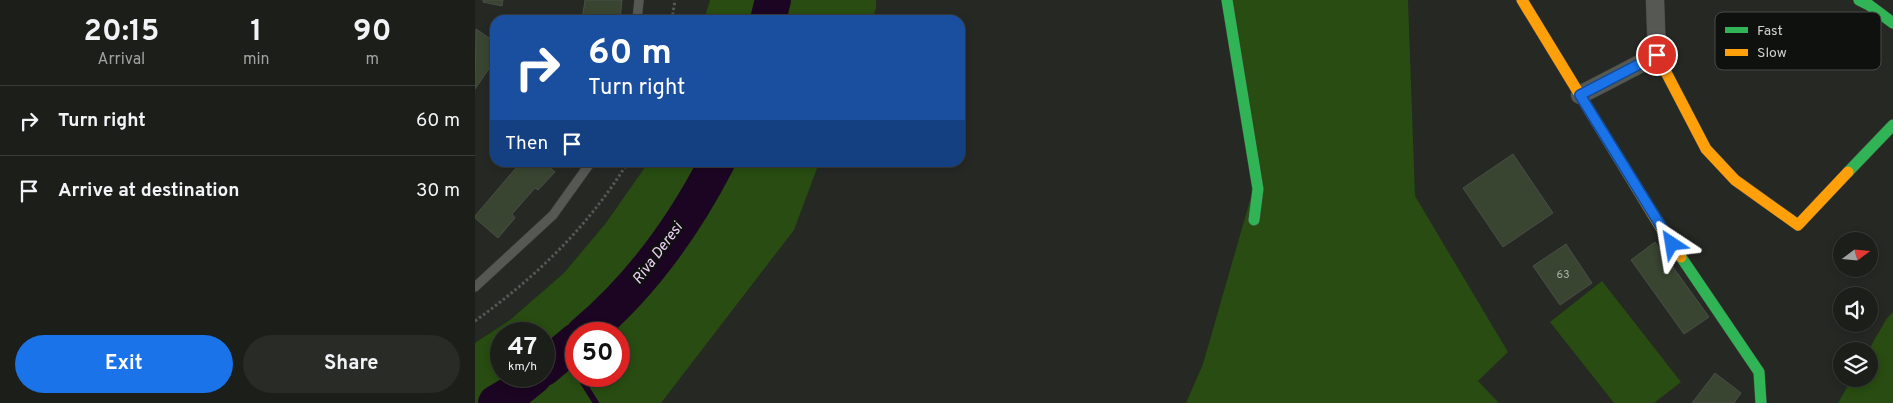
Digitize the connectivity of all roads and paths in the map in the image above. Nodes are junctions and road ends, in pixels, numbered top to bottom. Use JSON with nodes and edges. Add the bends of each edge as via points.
{"nodes":[{"id":1,"x":639,"y":0,"type":"edge"},
{"id":2,"x":675,"y":0,"type":"edge"},
{"id":3,"x":1227,"y":0,"type":"edge"},
{"id":4,"x":1522,"y":0,"type":"edge"},
{"id":5,"x":1655,"y":0,"type":"edge"},
{"id":6,"x":1859,"y":0,"type":"edge"},
{"id":7,"x":1878,"y":12,"type":"edge"},
{"id":8,"x":1881,"y":14,"type":"edge"},
{"id":9,"x":638,"y":15,"type":"edge"},
{"id":10,"x":673,"y":15,"type":"edge"},
{"id":11,"x":1893,"y":23,"type":"edge"},
{"id":12,"x":1657,"y":55,"type":"junction"},
{"id":13,"x":1580,"y":95,"type":"junction"},
{"id":14,"x":1893,"y":125,"type":"edge"},
{"id":15,"x":587,"y":167,"type":"edge"},
{"id":16,"x":625,"y":167,"type":"edge"},
{"id":17,"x":1254,"y":220,"type":"dead end"},
{"id":18,"x":475,"y":287,"type":"edge"},
{"id":19,"x":475,"y":321,"type":"edge"},
{"id":20,"x":1761,"y":403,"type":"edge"}],
"edges":[{"from":1,"to":9,"type":"lane"},
{"from":2,"to":10,"type":"path"},
{"from":3,"to":17,"type":"street","via":[[1259,189]]},
{"from":4,"to":13,"type":"street"},
{"from":5,"to":12,"type":"street"},
{"from":6,"to":7,"type":"street"},
{"from":8,"to":11,"type":"street"},
{"from":12,"to":13,"type":"street"},
{"from":12,"to":14,"type":"street","via":[[1706,149],[1735,180],[1798,225]]},
{"from":13,"to":20,"type":"street","via":[[1661,228],[1759,372]]},
{"from":15,"to":18,"type":"lane","via":[[553,215]]},
{"from":16,"to":19,"type":"path","via":[[609,193],[572,238],[507,298]]}]}
